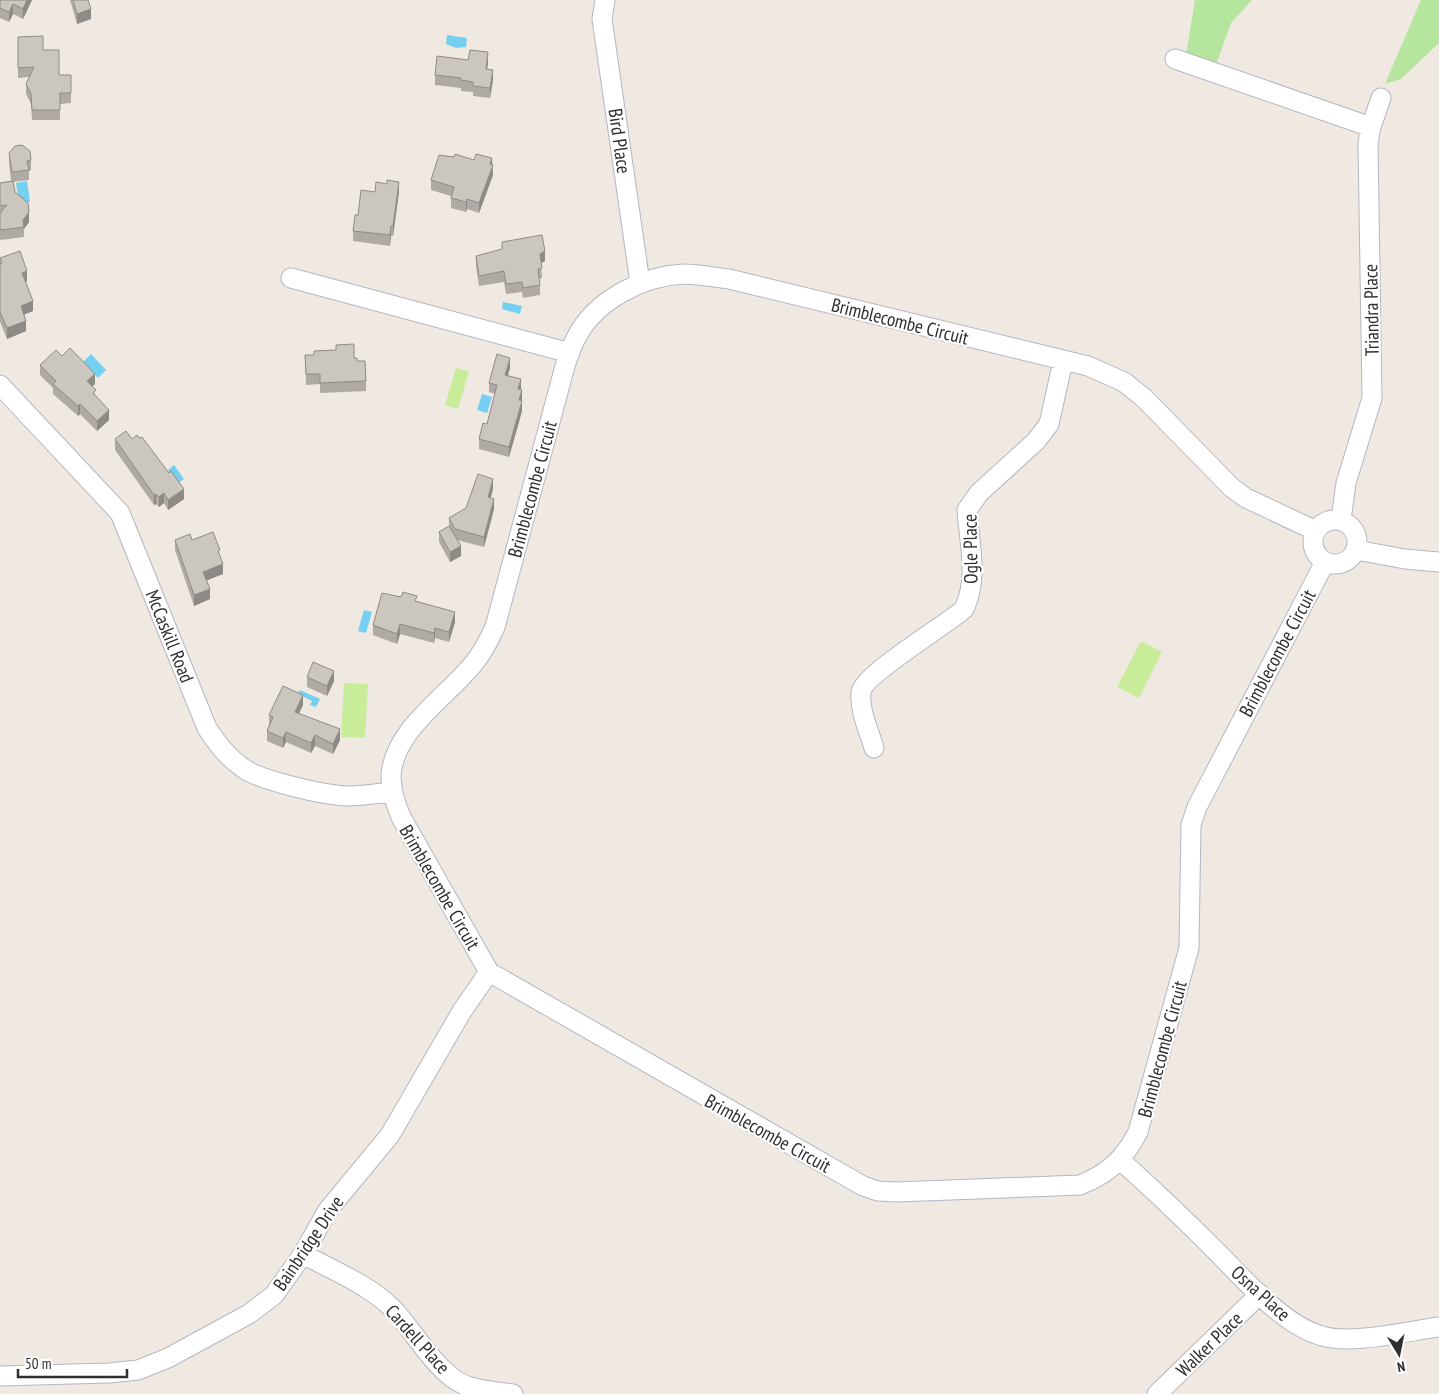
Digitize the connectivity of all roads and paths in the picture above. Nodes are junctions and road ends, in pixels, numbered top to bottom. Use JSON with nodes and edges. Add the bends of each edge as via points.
{"nodes":[{"id":1,"x":605,"y":0,"type":"edge"},
{"id":2,"x":1175,"y":59,"type":"dead end"},
{"id":3,"x":1381,"y":98,"type":"dead end"},
{"id":4,"x":1370,"y":127,"type":"junction"},
{"id":5,"x":291,"y":278,"type":"dead end"},
{"id":6,"x":640,"y":283,"type":"junction"},
{"id":7,"x":570,"y":353,"type":"junction"},
{"id":8,"x":1063,"y":361,"type":"junction"},
{"id":9,"x":0,"y":385,"type":"edge"},
{"id":10,"x":1341,"y":520,"type":"junction"},
{"id":11,"x":1316,"y":531,"type":"junction"},
{"id":12,"x":1356,"y":550,"type":"junction"},
{"id":13,"x":1325,"y":562,"type":"junction"},
{"id":14,"x":1439,"y":562,"type":"edge"},
{"id":15,"x":874,"y":748,"type":"dead end"},
{"id":16,"x":393,"y":792,"type":"junction"},
{"id":17,"x":489,"y":972,"type":"junction"},
{"id":18,"x":1120,"y":1160,"type":"junction"},
{"id":19,"x":302,"y":1254,"type":"junction"},
{"id":20,"x":1260,"y":1294,"type":"junction"},
{"id":21,"x":1439,"y":1327,"type":"edge"},
{"id":22,"x":0,"y":1376,"type":"edge"},
{"id":23,"x":513,"y":1394,"type":"edge"},
{"id":24,"x":1157,"y":1394,"type":"edge"}],
"edges":[{"from":1,"to":6,"type":"street","name":"Bird Place","via":[[602,19]]},
{"from":2,"to":4,"type":"street"},
{"from":3,"to":4,"type":"street","name":"Triandra Place"},
{"from":4,"to":10,"type":"street","name":"Triandra Place","via":[[1372,398],[1346,483]]},
{"from":5,"to":7,"type":"street"},
{"from":6,"to":7,"type":"street","name":"Brimblecombe Circuit","via":[[617,295],[596,312],[577,336]]},
{"from":6,"to":8,"type":"street","name":"Brimblecombe Circuit","via":[[684,274],[730,279]]},
{"from":7,"to":16,"type":"street","name":"Brimblecombe Circuit","via":[[495,627],[473,665],[417,722],[404,741],[395,757],[391,776]]},
{"from":8,"to":11,"type":"street","name":"Brimblecombe Circuit","via":[[1088,366],[1124,382],[1144,398],[1232,488],[1246,498]]},
{"from":8,"to":15,"type":"street","name":"Ogle Place","via":[[1049,424],[1036,441],[979,493],[967,510],[973,581],[964,609],[867,680],[861,692],[862,709]]},
{"from":9,"to":16,"type":"street","name":"McCaskill Road","via":[[120,513],[207,728],[222,750],[244,769],[267,779],[310,790],[347,796]]},
{"from":10,"to":11,"type":"street","via":[[1324,523]]},
{"from":10,"to":12,"type":"street","via":[[1357,535]]},
{"from":11,"to":13,"type":"street","via":[[1315,552]]},
{"from":12,"to":13,"type":"street","via":[[1340,564]]},
{"from":12,"to":14,"type":"street"},
{"from":13,"to":18,"type":"street","name":"Brimblecombe Circuit","via":[[1197,807],[1191,825],[1189,948],[1141,1125]]},
{"from":16,"to":17,"type":"street","name":"Brimblecombe Circuit","via":[[400,818]]},
{"from":17,"to":18,"type":"street","name":"Brimblecombe Circuit","via":[[838,1172],[878,1191],[1080,1185],[1098,1178]]},
{"from":17,"to":19,"type":"street","name":"Bainbridge Drive","via":[[462,1011],[390,1135],[328,1210]]},
{"from":18,"to":20,"type":"street","name":"Osna Place"},
{"from":19,"to":22,"type":"street","name":"Bainbridge Drive","via":[[274,1296],[250,1314],[146,1367],[109,1373]]},
{"from":19,"to":23,"type":"street","name":"Cardell Place","via":[[362,1286],[390,1306],[449,1376],[466,1386]]},
{"from":20,"to":21,"type":"street","name":"Osna Place","via":[[1297,1325],[1322,1336],[1342,1339]]},
{"from":20,"to":24,"type":"street","name":"Walker Place"}]}
